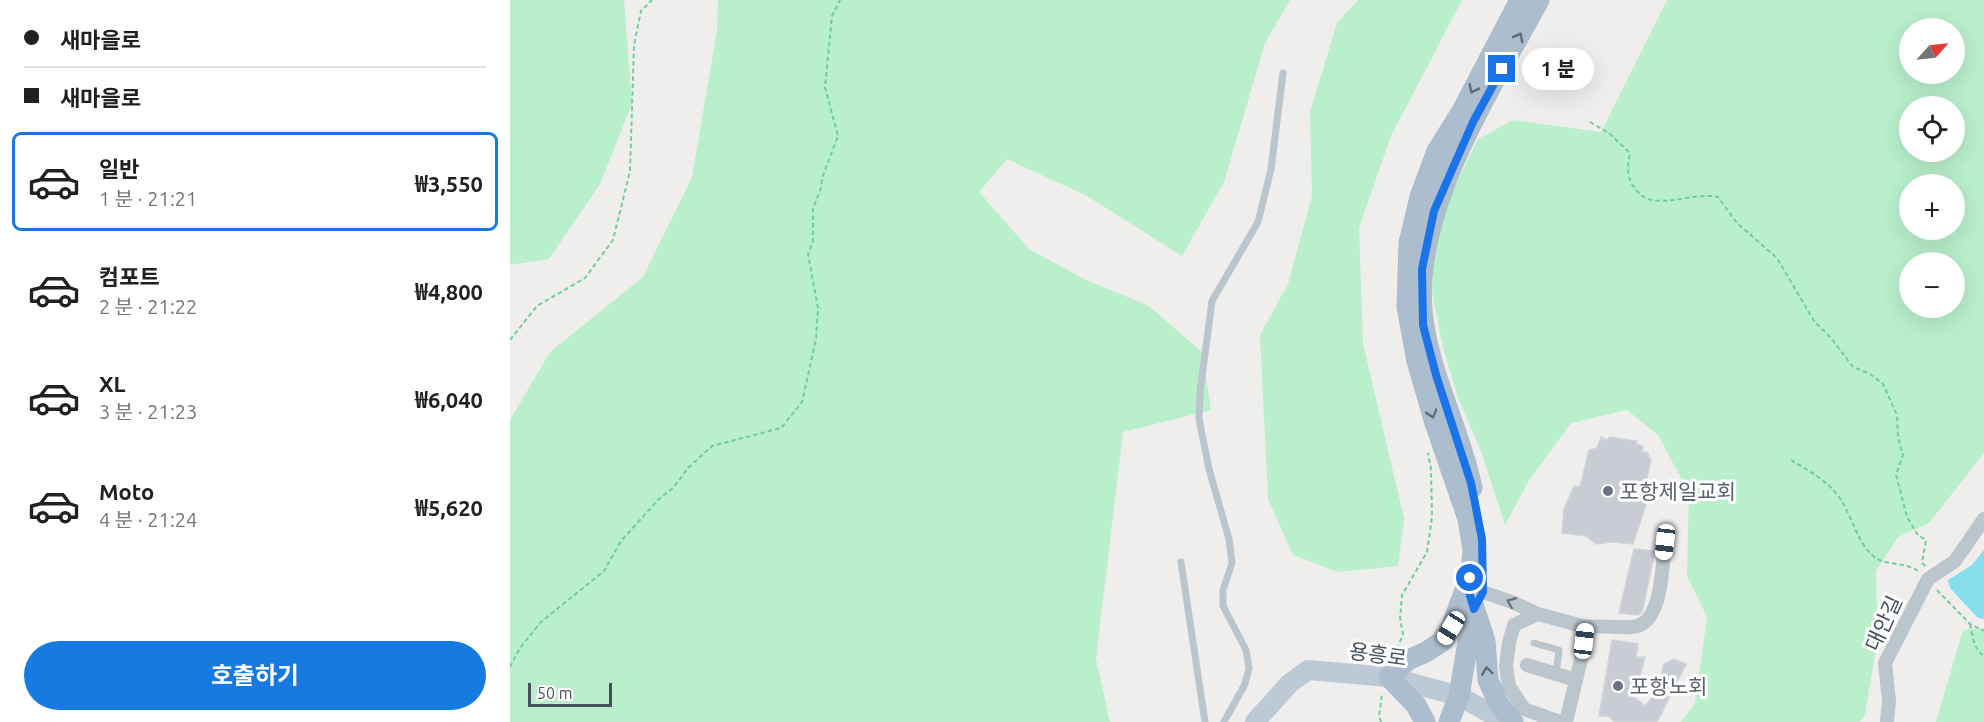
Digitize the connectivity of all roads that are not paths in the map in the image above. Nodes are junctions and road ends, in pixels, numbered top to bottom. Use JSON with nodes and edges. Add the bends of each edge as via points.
{"nodes":[{"id":1,"x":1520,"y":0,"type":"edge"},
{"id":2,"x":1539,"y":0,"type":"edge"},
{"id":3,"x":1283,"y":73,"type":"dead end"},
{"id":4,"x":1984,"y":519,"type":"edge"},
{"id":5,"x":1665,"y":542,"type":"dead end"},
{"id":6,"x":1181,"y":562,"type":"dead end"},
{"id":7,"x":1476,"y":593,"type":"junction"},
{"id":8,"x":1538,"y":614,"type":"junction"},
{"id":9,"x":1586,"y":627,"type":"junction"},
{"id":10,"x":1534,"y":642,"type":"dead end"},
{"id":11,"x":1527,"y":665,"type":"dead end"},
{"id":12,"x":1556,"y":674,"type":"junction"},
{"id":13,"x":1576,"y":680,"type":"junction"},
{"id":14,"x":1386,"y":684,"type":"junction"},
{"id":15,"x":1459,"y":696,"type":"junction"},
{"id":16,"x":1205,"y":722,"type":"edge"},
{"id":17,"x":1224,"y":722,"type":"edge"},
{"id":18,"x":1256,"y":722,"type":"edge"},
{"id":19,"x":1425,"y":722,"type":"edge"},
{"id":20,"x":1449,"y":722,"type":"edge"},
{"id":21,"x":1506,"y":722,"type":"edge"},
{"id":22,"x":1513,"y":722,"type":"edge"},
{"id":23,"x":1560,"y":722,"type":"edge"},
{"id":24,"x":1566,"y":722,"type":"edge"},
{"id":25,"x":1887,"y":722,"type":"edge"}],
"edges":[{"from":1,"to":7,"type":"main road","one_way":true,"via":[[1437,151],[1409,243],[1407,307],[1417,361],[1468,519]]},
{"from":7,"to":2,"type":"main road","one_way":true,"via":[[1482,539],[1471,483],[1423,325],[1422,269],[1434,211],[1473,122]]},
{"from":3,"to":17,"type":"lane","via":[[1271,169],[1258,222],[1212,301],[1200,392],[1199,419],[1232,563],[1223,590],[1223,606],[1246,650],[1249,669]]},
{"from":4,"to":25,"type":"street","name":"대안길","via":[[1955,561],[1929,578],[1885,663]]},
{"from":5,"to":9,"type":"street","via":[[1658,602],[1647,621],[1635,627]]},
{"from":6,"to":16,"type":"lane"},
{"from":8,"to":7,"type":"street","one_way":true,"via":[[1512,602]]},
{"from":7,"to":14,"type":"main road","via":[[1443,641],[1408,660]]},
{"from":7,"to":15,"type":"main road"},
{"from":22,"to":7,"type":"main road","one_way":true,"via":[[1488,680]]},
{"from":8,"to":9,"type":"street"},
{"from":8,"to":23,"type":"street","via":[[1514,625],[1506,666],[1509,686],[1524,709]]},
{"from":9,"to":13,"type":"street"},
{"from":10,"to":12,"type":"lane","via":[[1559,650]]},
{"from":11,"to":12,"type":"street"},
{"from":12,"to":13,"type":"street"},
{"from":13,"to":24,"type":"street"},
{"from":14,"to":15,"type":"street","name":"용흥로"},
{"from":14,"to":18,"type":"street","name":"용흥로","via":[[1308,670],[1290,683]]},
{"from":14,"to":19,"type":"main road","via":[[1416,705]]},
{"from":15,"to":20,"type":"main road"},
{"from":15,"to":21,"type":"street","name":"용흥로"}]}
